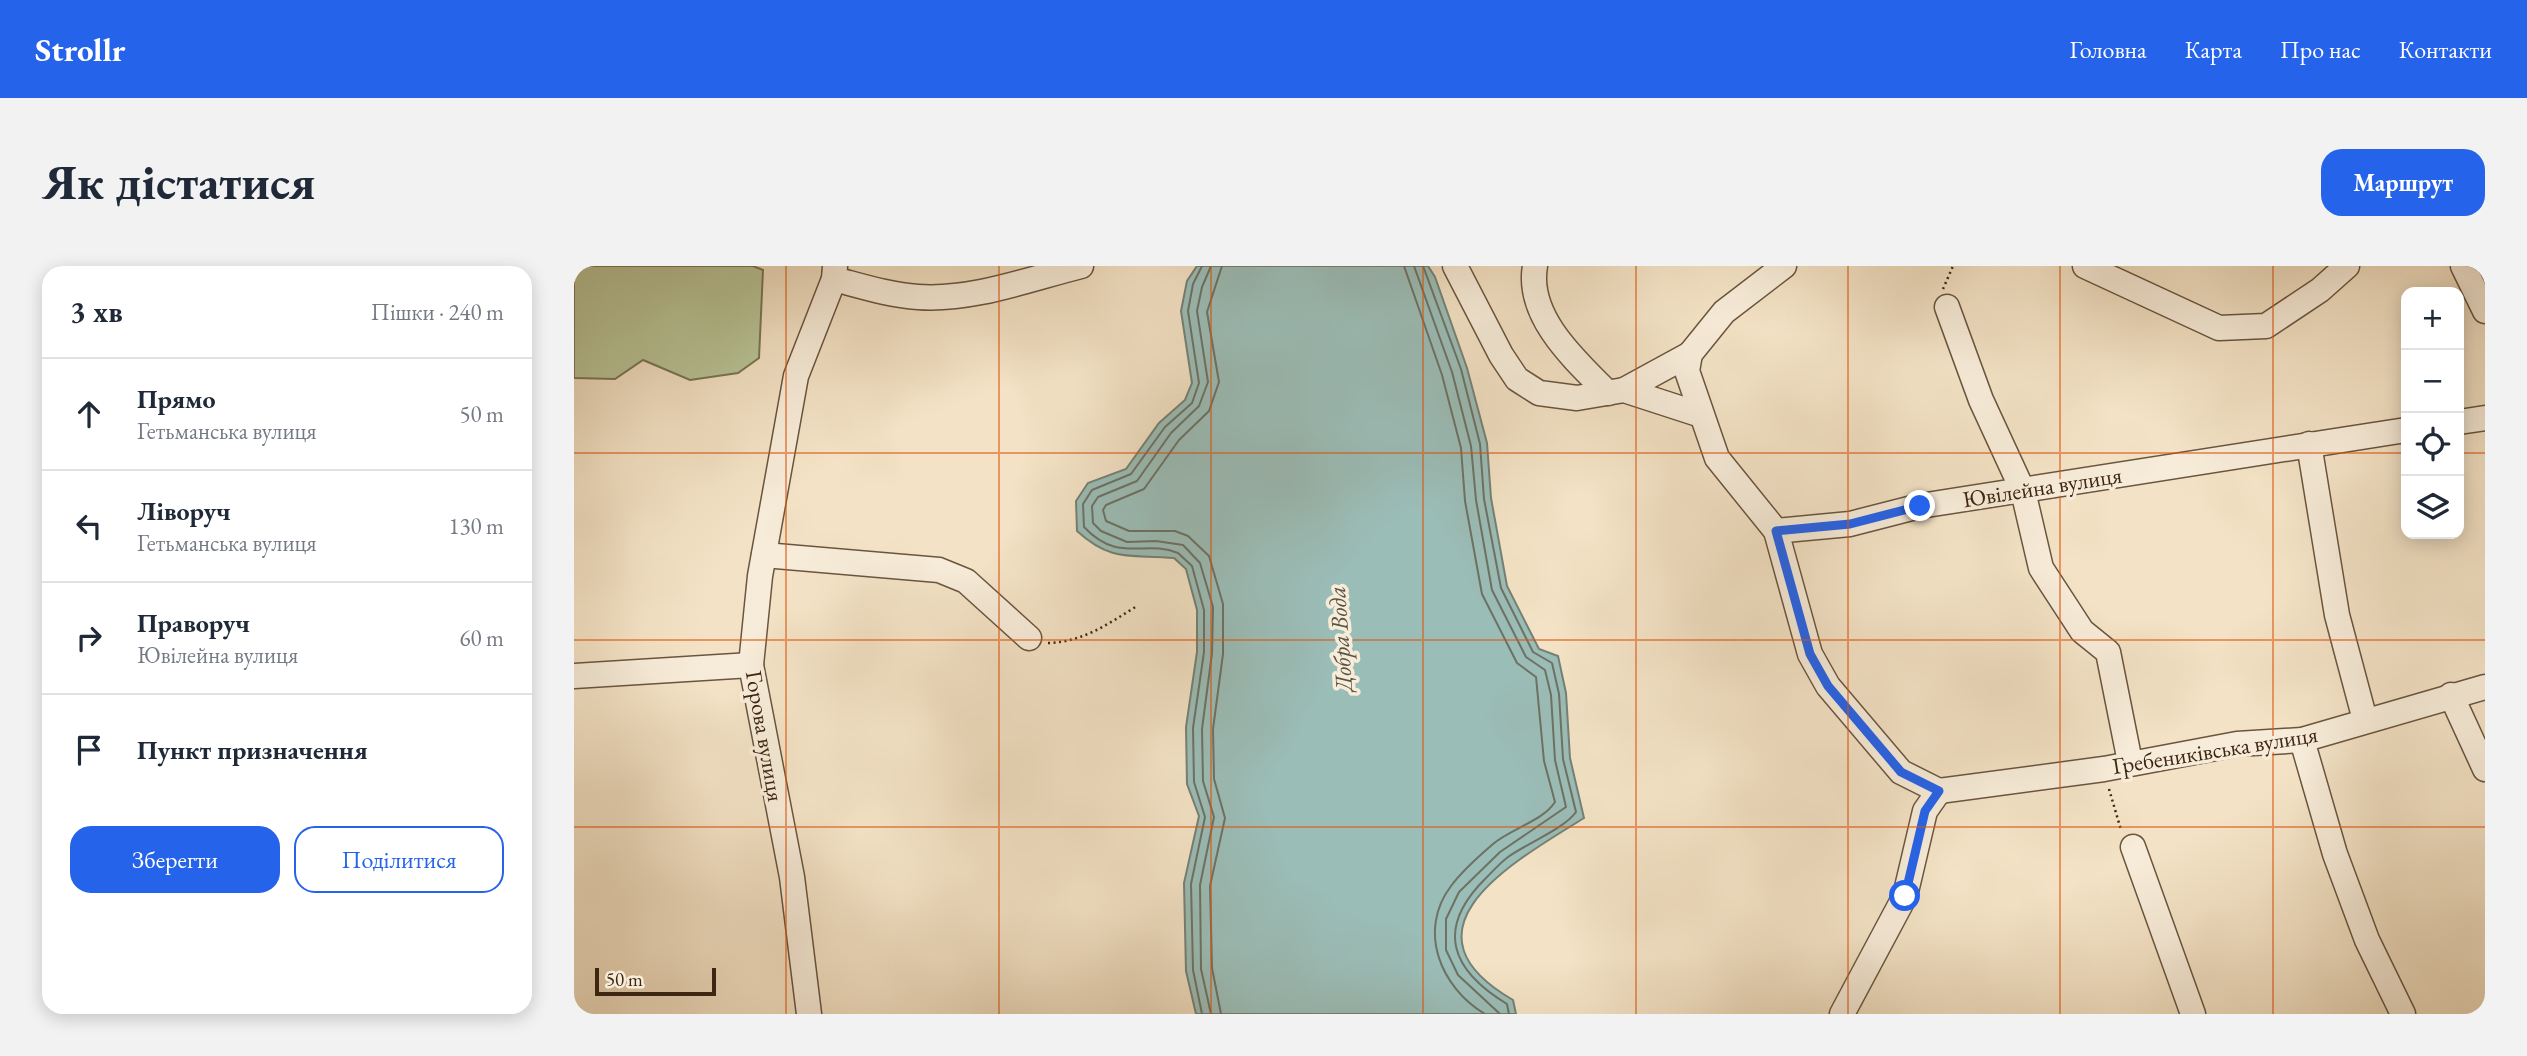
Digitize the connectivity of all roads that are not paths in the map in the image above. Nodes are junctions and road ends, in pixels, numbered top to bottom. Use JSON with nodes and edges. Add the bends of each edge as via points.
{"nodes":[{"id":1,"x":1081,"y":266,"type":"edge"},
{"id":2,"x":1455,"y":266,"type":"edge"},
{"id":3,"x":1784,"y":266,"type":"edge"},
{"id":4,"x":2085,"y":266,"type":"edge"},
{"id":5,"x":2347,"y":266,"type":"edge"},
{"id":6,"x":2463,"y":266,"type":"edge"},
{"id":7,"x":1534,"y":267,"type":"edge"},
{"id":8,"x":834,"y":272,"type":"edge"},
{"id":9,"x":1947,"y":307,"type":"dead end"},
{"id":10,"x":2485,"y":311,"type":"edge"},
{"id":11,"x":1690,"y":354,"type":"junction"},
{"id":12,"x":1616,"y":392,"type":"junction"},
{"id":13,"x":1701,"y":415,"type":"junction"},
{"id":14,"x":2485,"y":418,"type":"edge"},
{"id":15,"x":2464,"y":421,"type":"edge"},
{"id":16,"x":2401,"y":431,"type":"edge"},
{"id":17,"x":2309,"y":444,"type":"junction"},
{"id":18,"x":2023,"y":491,"type":"junction"},
{"id":19,"x":1776,"y":531,"type":"junction"},
{"id":20,"x":764,"y":555,"type":"junction"},
{"id":21,"x":1029,"y":638,"type":"road end"},
{"id":22,"x":751,"y":665,"type":"junction"},
{"id":23,"x":574,"y":676,"type":"edge"},
{"id":24,"x":2485,"y":687,"type":"edge"},
{"id":25,"x":2451,"y":695,"type":"junction"},
{"id":26,"x":2365,"y":720,"type":"junction"},
{"id":27,"x":2302,"y":740,"type":"junction"},
{"id":28,"x":2130,"y":762,"type":"junction"},
{"id":29,"x":2485,"y":769,"type":"edge"},
{"id":30,"x":1939,"y":791,"type":"junction"},
{"id":31,"x":2133,"y":847,"type":"road end"},
{"id":32,"x":809,"y":1014,"type":"edge"},
{"id":33,"x":1842,"y":1014,"type":"edge"},
{"id":34,"x":2193,"y":1014,"type":"edge"},
{"id":35,"x":2403,"y":1014,"type":"edge"}],
"edges":[{"from":1,"to":8,"type":"street","via":[[954,296],[919,297],[882,292]]},
{"from":2,"to":12,"type":"street","via":[[1517,379],[1539,393],[1577,398]]},
{"from":3,"to":11,"type":"street","via":[[1724,312]]},
{"from":4,"to":5,"type":"street","via":[[2219,328],[2266,326]]},
{"from":6,"to":10,"type":"street"},
{"from":7,"to":12,"type":"street","via":[[1534,288],[1565,350]]},
{"from":8,"to":20,"type":"street","name":"Горова вулиця","via":[[796,376]]},
{"from":9,"to":18,"type":"street","via":[[1981,400]]},
{"from":11,"to":12,"type":"street"},
{"from":11,"to":13,"type":"street","via":[[1687,371]]},
{"from":12,"to":13,"type":"street"},
{"from":13,"to":19,"type":"street","via":[[1717,458]]},
{"from":14,"to":15,"type":"street"},
{"from":16,"to":17,"type":"street","name":"Ювілейна вулиця"},
{"from":17,"to":18,"type":"street","name":"Ювілейна вулиця"},
{"from":17,"to":26,"type":"street","via":[[2337,615]]},
{"from":18,"to":19,"type":"street","name":"Ювілейна вулиця","via":[[1920,506],[1850,524]]},
{"from":18,"to":28,"type":"street","via":[[2041,568],[2082,631],[2108,652]]},
{"from":19,"to":30,"type":"street","via":[[1810,654],[1828,686],[1901,772]]},
{"from":20,"to":21,"type":"street","via":[[939,570],[966,581]]},
{"from":20,"to":22,"type":"street","name":"Горова вулиця"},
{"from":22,"to":23,"type":"street"},
{"from":22,"to":32,"type":"street","name":"Горова вулиця","via":[[792,877]]},
{"from":24,"to":25,"type":"street","name":"Гребениківська вулиця"},
{"from":25,"to":26,"type":"street","name":"Гребениківська вулиця"},
{"from":25,"to":29,"type":"street"},
{"from":26,"to":27,"type":"street","name":"Гребениківська вулиця"},
{"from":27,"to":28,"type":"street","name":"Гребениківська вулиця","via":[[2237,744]]},
{"from":27,"to":35,"type":"street","via":[[2340,867],[2367,940]]},
{"from":28,"to":30,"type":"street","name":"Гребениківська вулиця"},
{"from":30,"to":33,"type":"street","via":[[1925,811],[1905,896]]},
{"from":31,"to":34,"type":"street"}]}
